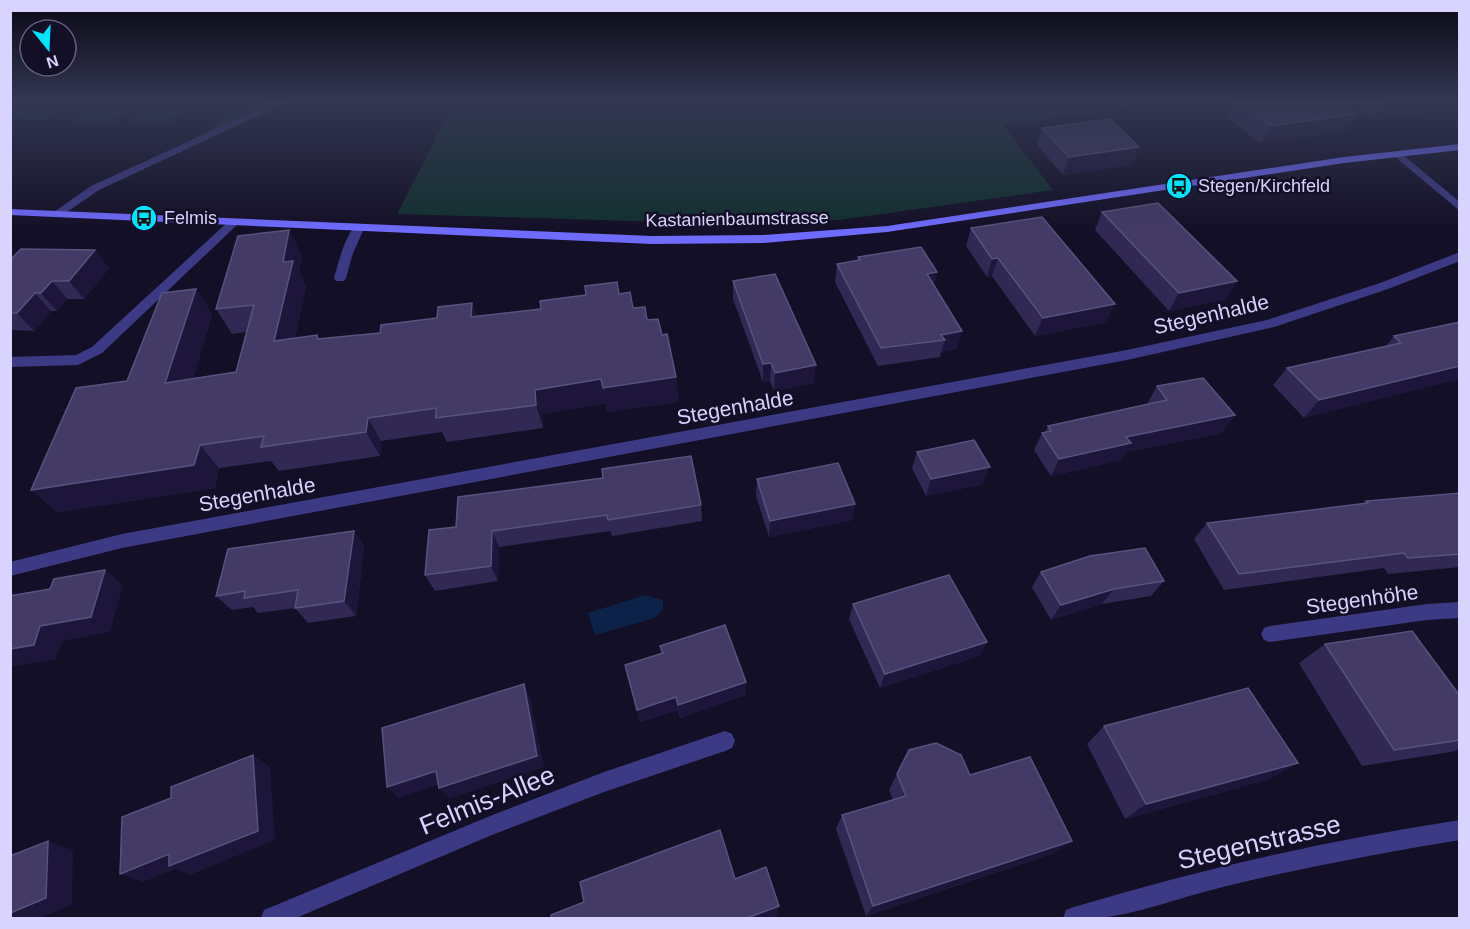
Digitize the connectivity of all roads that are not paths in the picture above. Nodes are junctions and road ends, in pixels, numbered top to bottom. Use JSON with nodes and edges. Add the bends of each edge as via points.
{"nodes":[{"id":1,"x":190,"y":144,"type":"edge"},
{"id":2,"x":1460,"y":147,"type":"edge"},
{"id":3,"x":1398,"y":154,"type":"junction"},
{"id":4,"x":1460,"y":208,"type":"edge"},
{"id":5,"x":10,"y":212,"type":"edge"},
{"id":6,"x":57,"y":214,"type":"junction"},
{"id":7,"x":234,"y":222,"type":"junction"},
{"id":8,"x":359,"y":227,"type":"junction"},
{"id":9,"x":1460,"y":256,"type":"edge"},
{"id":10,"x":340,"y":278,"type":"dead end"},
{"id":11,"x":10,"y":362,"type":"edge"},
{"id":12,"x":10,"y":569,"type":"edge"},
{"id":13,"x":1460,"y":610,"type":"edge"},
{"id":14,"x":1270,"y":634,"type":"dead end"},
{"id":15,"x":725,"y":741,"type":"dead end"},
{"id":16,"x":1460,"y":830,"type":"edge"},
{"id":17,"x":272,"y":918,"type":"edge"},
{"id":18,"x":1074,"y":918,"type":"edge"}],
"edges":[{"from":1,"to":6,"type":"street","via":[[95,188]]},
{"from":2,"to":3,"type":"street","name":"Kastanienbaumstrasse"},
{"from":3,"to":4,"type":"street"},
{"from":3,"to":8,"type":"street","name":"Kastanienbaumstrasse","via":[[828,235],[652,240]]},
{"from":5,"to":6,"type":"street","name":"Kastanienbaumstrasse"},
{"from":6,"to":7,"type":"street","name":"Kastanienbaumstrasse"},
{"from":7,"to":8,"type":"street","name":"Kastanienbaumstrasse"},
{"from":7,"to":11,"type":"street","via":[[97,350],[78,360]]},
{"from":8,"to":10,"type":"street"},
{"from":9,"to":12,"type":"street","name":"Stegenhalde","via":[[1269,324],[1127,355],[177,530]]},
{"from":13,"to":14,"type":"street","name":"Stegenhöhe"},
{"from":15,"to":17,"type":"street","name":"Felmis-Allee","via":[[490,826]]},
{"from":16,"to":18,"type":"street","name":"Stegenstrasse","via":[[1232,873]]}]}
